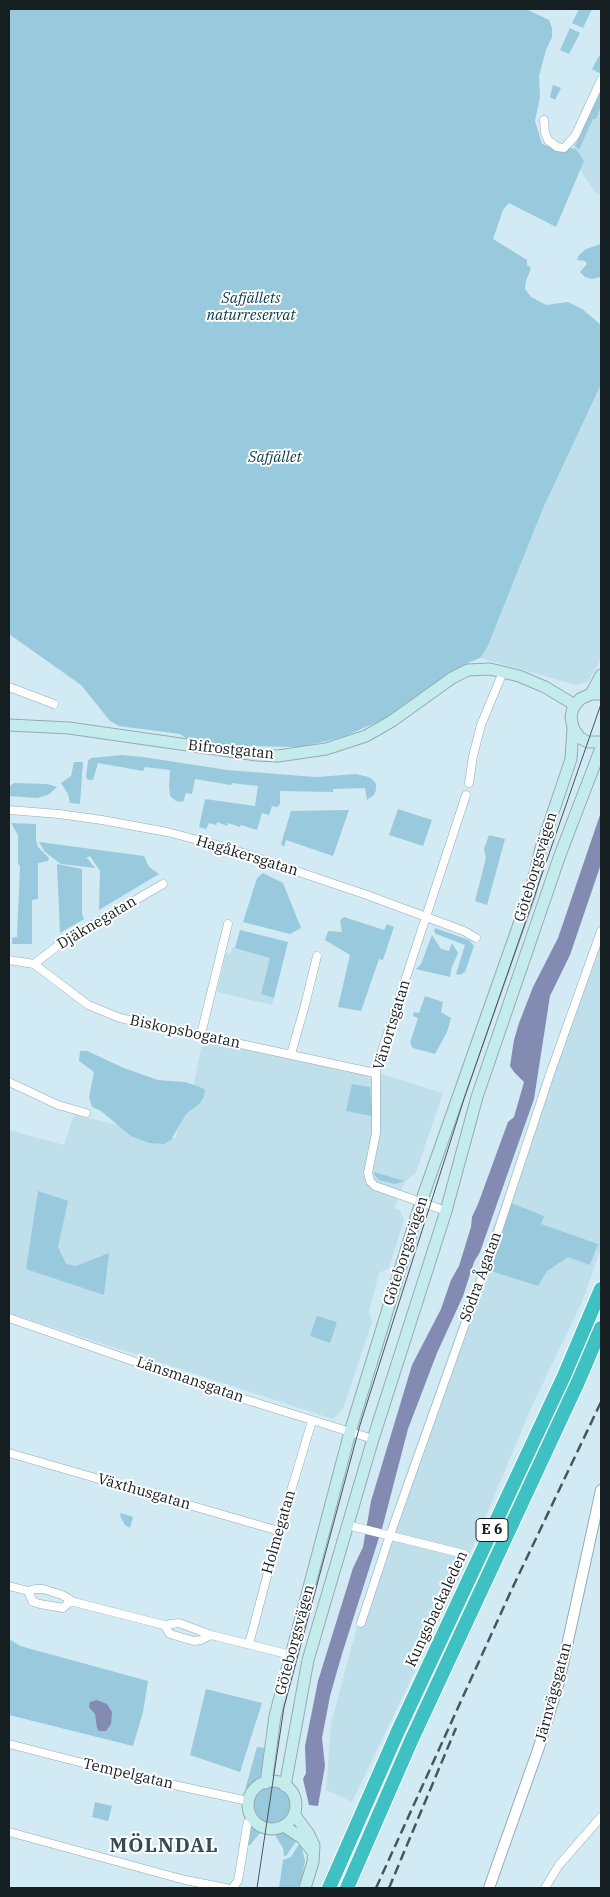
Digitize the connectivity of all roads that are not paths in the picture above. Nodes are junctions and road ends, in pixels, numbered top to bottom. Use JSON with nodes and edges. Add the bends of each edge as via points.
{"nodes":[{"id":1,"x":601,"y":80,"type":"edge"},
{"id":2,"x":544,"y":120,"type":"dead end"},
{"id":3,"x":503,"y":672,"type":"junction"},
{"id":4,"x":601,"y":675,"type":"edge"},
{"id":5,"x":9,"y":687,"type":"edge"},
{"id":6,"x":596,"y":694,"type":"edge"},
{"id":7,"x":54,"y":704,"type":"dead end"},
{"id":8,"x":575,"y":704,"type":"junction"},
{"id":9,"x":9,"y":724,"type":"edge"},
{"id":10,"x":573,"y":728,"type":"junction"},
{"id":11,"x":601,"y":742,"type":"edge"},
{"id":12,"x":601,"y":748,"type":"edge"},
{"id":13,"x":469,"y":783,"type":"dead end"},
{"id":14,"x":466,"y":795,"type":"dead end"},
{"id":15,"x":9,"y":810,"type":"edge"},
{"id":16,"x":163,"y":884,"type":"dead end"},
{"id":17,"x":426,"y":918,"type":"junction"},
{"id":18,"x":228,"y":924,"type":"dead end"},
{"id":19,"x":601,"y":931,"type":"edge"},
{"id":20,"x":476,"y":938,"type":"dead end"},
{"id":21,"x":317,"y":956,"type":"dead end"},
{"id":22,"x":9,"y":960,"type":"edge"},
{"id":23,"x":34,"y":964,"type":"junction"},
{"id":24,"x":200,"y":1034,"type":"junction"},
{"id":25,"x":291,"y":1054,"type":"junction"},
{"id":26,"x":375,"y":1073,"type":"junction"},
{"id":27,"x":9,"y":1082,"type":"edge"},
{"id":28,"x":86,"y":1113,"type":"dead end"},
{"id":29,"x":422,"y":1202,"type":"junction"},
{"id":30,"x":446,"y":1211,"type":"junction"},
{"id":31,"x":601,"y":1289,"type":"edge"},
{"id":32,"x":9,"y":1318,"type":"edge"},
{"id":33,"x":601,"y":1328,"type":"edge"},
{"id":34,"x":312,"y":1421,"type":"junction"},
{"id":35,"x":350,"y":1432,"type":"junction"},
{"id":36,"x":373,"y":1439,"type":"junction"},
{"id":37,"x":9,"y":1453,"type":"edge"},
{"id":38,"x":601,"y":1490,"type":"edge"},
{"id":39,"x":347,"y":1525,"type":"junction"},
{"id":40,"x":597,"y":1527,"type":"edge"},
{"id":41,"x":279,"y":1530,"type":"junction"},
{"id":42,"x":387,"y":1535,"type":"junction"},
{"id":43,"x":464,"y":1554,"type":"dead end"},
{"id":44,"x":9,"y":1586,"type":"edge"},
{"id":45,"x":28,"y":1591,"type":"junction"},
{"id":46,"x":74,"y":1602,"type":"junction"},
{"id":47,"x":361,"y":1623,"type":"dead end"},
{"id":48,"x":164,"y":1625,"type":"junction"},
{"id":49,"x":211,"y":1635,"type":"junction"},
{"id":50,"x":249,"y":1644,"type":"junction"},
{"id":51,"x":291,"y":1655,"type":"junction"},
{"id":52,"x":9,"y":1744,"type":"edge"},
{"id":53,"x":266,"y":1783,"type":"junction"},
{"id":54,"x":284,"y":1786,"type":"junction"},
{"id":55,"x":248,"y":1801,"type":"junction"},
{"id":56,"x":294,"y":1814,"type":"junction"},
{"id":57,"x":601,"y":1817,"type":"edge"},
{"id":58,"x":252,"y":1819,"type":"junction"},
{"id":59,"x":284,"y":1826,"type":"junction"},
{"id":60,"x":9,"y":1832,"type":"edge"},
{"id":61,"x":313,"y":1852,"type":"junction"},
{"id":62,"x":226,"y":1888,"type":"edge"},
{"id":63,"x":232,"y":1888,"type":"edge"},
{"id":64,"x":305,"y":1888,"type":"edge"},
{"id":65,"x":329,"y":1888,"type":"edge"},
{"id":66,"x":347,"y":1888,"type":"edge"},
{"id":67,"x":489,"y":1888,"type":"edge"},
{"id":68,"x":545,"y":1888,"type":"edge"}],
"edges":[{"from":1,"to":2,"type":"street","via":[[575,136],[567,146],[558,147],[548,140]]},
{"from":3,"to":8,"type":"main road","name":"Bifrostgatan","via":[[534,682]]},
{"from":3,"to":9,"type":"main road","name":"Bifrostgatan","via":[[478,669],[461,673],[366,736],[294,754],[257,756],[68,728]]},
{"from":3,"to":13,"type":"street","via":[[481,725]]},
{"from":4,"to":6,"type":"main road"},
{"from":5,"to":7,"type":"street"},
{"from":6,"to":8,"type":"main road"},
{"from":8,"to":10,"type":"main road","name":"Göteborgsvägen","via":[[571,717]]},
{"from":10,"to":11,"type":"main road","via":[[584,740]]},
{"from":10,"to":29,"type":"main road","name":"Göteborgsvägen","via":[[571,759],[541,848],[530,893]]},
{"from":12,"to":30,"type":"main road","name":"Göteborgsvägen","via":[[560,855],[476,1097]]},
{"from":14,"to":17,"type":"street","name":"Vänortsgatan"},
{"from":15,"to":17,"type":"street","name":"Hagåkersgatan","via":[[81,816],[198,840],[245,853]]},
{"from":16,"to":23,"type":"street","name":"Djäknegatan","via":[[60,944]]},
{"from":17,"to":20,"type":"street","name":"Hagåkersgatan"},
{"from":17,"to":26,"type":"street","name":"Vänortsgatan"},
{"from":18,"to":24,"type":"street"},
{"from":19,"to":42,"type":"street","name":"Södra Ågatan","via":[[497,1234]]},
{"from":21,"to":25,"type":"street"},
{"from":22,"to":23,"type":"street","name":"Biskopsbogatan"},
{"from":23,"to":24,"type":"street","name":"Biskopsbogatan","via":[[72,994],[99,1010],[120,1018]]},
{"from":24,"to":25,"type":"street","name":"Biskopsbogatan"},
{"from":25,"to":26,"type":"street","name":"Biskopsbogatan"},
{"from":26,"to":29,"type":"street","name":"Vänortsgatan","via":[[376,1126],[368,1172],[370,1181],[375,1186]]},
{"from":27,"to":28,"type":"street","via":[[58,1105]]},
{"from":29,"to":30,"type":"street","name":"Vänortsgatan"},
{"from":29,"to":35,"type":"main road","name":"Göteborgsvägen"},
{"from":30,"to":36,"type":"main road","name":"Göteborgsvägen"},
{"from":31,"to":65,"type":"highway","name":"Kungsbackaleden","number":"E 6"},
{"from":32,"to":34,"type":"street","name":"Länsmansgatan"},
{"from":33,"to":66,"type":"highway","number":"E 6"},
{"from":34,"to":35,"type":"street","name":"Länsmansgatan"},
{"from":34,"to":41,"type":"street","name":"Holmegatan"},
{"from":35,"to":36,"type":"street","name":"Länsmansgatan"},
{"from":35,"to":51,"type":"main road","name":"Göteborgsvägen"},
{"from":36,"to":39,"type":"main road","name":"Göteborgsvägen"},
{"from":37,"to":41,"type":"street","name":"Växthusgatan"},
{"from":38,"to":40,"type":"street","name":"Järnvägsgatan"},
{"from":39,"to":42,"type":"street"},
{"from":39,"to":54,"type":"main road","name":"Göteborgsvägen","via":[[308,1660]]},
{"from":40,"to":67,"type":"street","name":"Järnvägsgatan","via":[[557,1689]]},
{"from":41,"to":50,"type":"street","name":"Holmegatan"},
{"from":42,"to":43,"type":"street"},
{"from":42,"to":47,"type":"street","name":"Södra Ågatan"},
{"from":44,"to":45,"type":"street"},
{"from":45,"to":46,"type":"street","via":[[43,1589]]},
{"from":45,"to":46,"type":"street","via":[[31,1598],[40,1604],[63,1608]]},
{"from":46,"to":48,"type":"street"},
{"from":48,"to":49,"type":"street","via":[[179,1623]]},
{"from":48,"to":49,"type":"street","via":[[170,1634],[194,1641]]},
{"from":49,"to":50,"type":"street"},
{"from":50,"to":51,"type":"street"},
{"from":51,"to":53,"type":"main road","name":"Göteborgsvägen","via":[[275,1716]]},
{"from":52,"to":55,"type":"street","name":"Tempelgatan","via":[[137,1778]]},
{"from":53,"to":54,"type":"main road"},
{"from":53,"to":55,"type":"main road","via":[[256,1788]]},
{"from":54,"to":56,"type":"main road","via":[[294,1798]]},
{"from":55,"to":58,"type":"main road"},
{"from":56,"to":59,"type":"main road"},
{"from":56,"to":61,"type":"main road","via":[[312,1839]]},
{"from":57,"to":68,"type":"street","via":[[559,1865]]},
{"from":58,"to":59,"type":"main road","via":[[266,1828]]},
{"from":58,"to":63,"type":"street","via":[[248,1822],[238,1881]]},
{"from":59,"to":61,"type":"main road","via":[[302,1838]]},
{"from":60,"to":62,"type":"street"},
{"from":61,"to":64,"type":"main road"}]}
